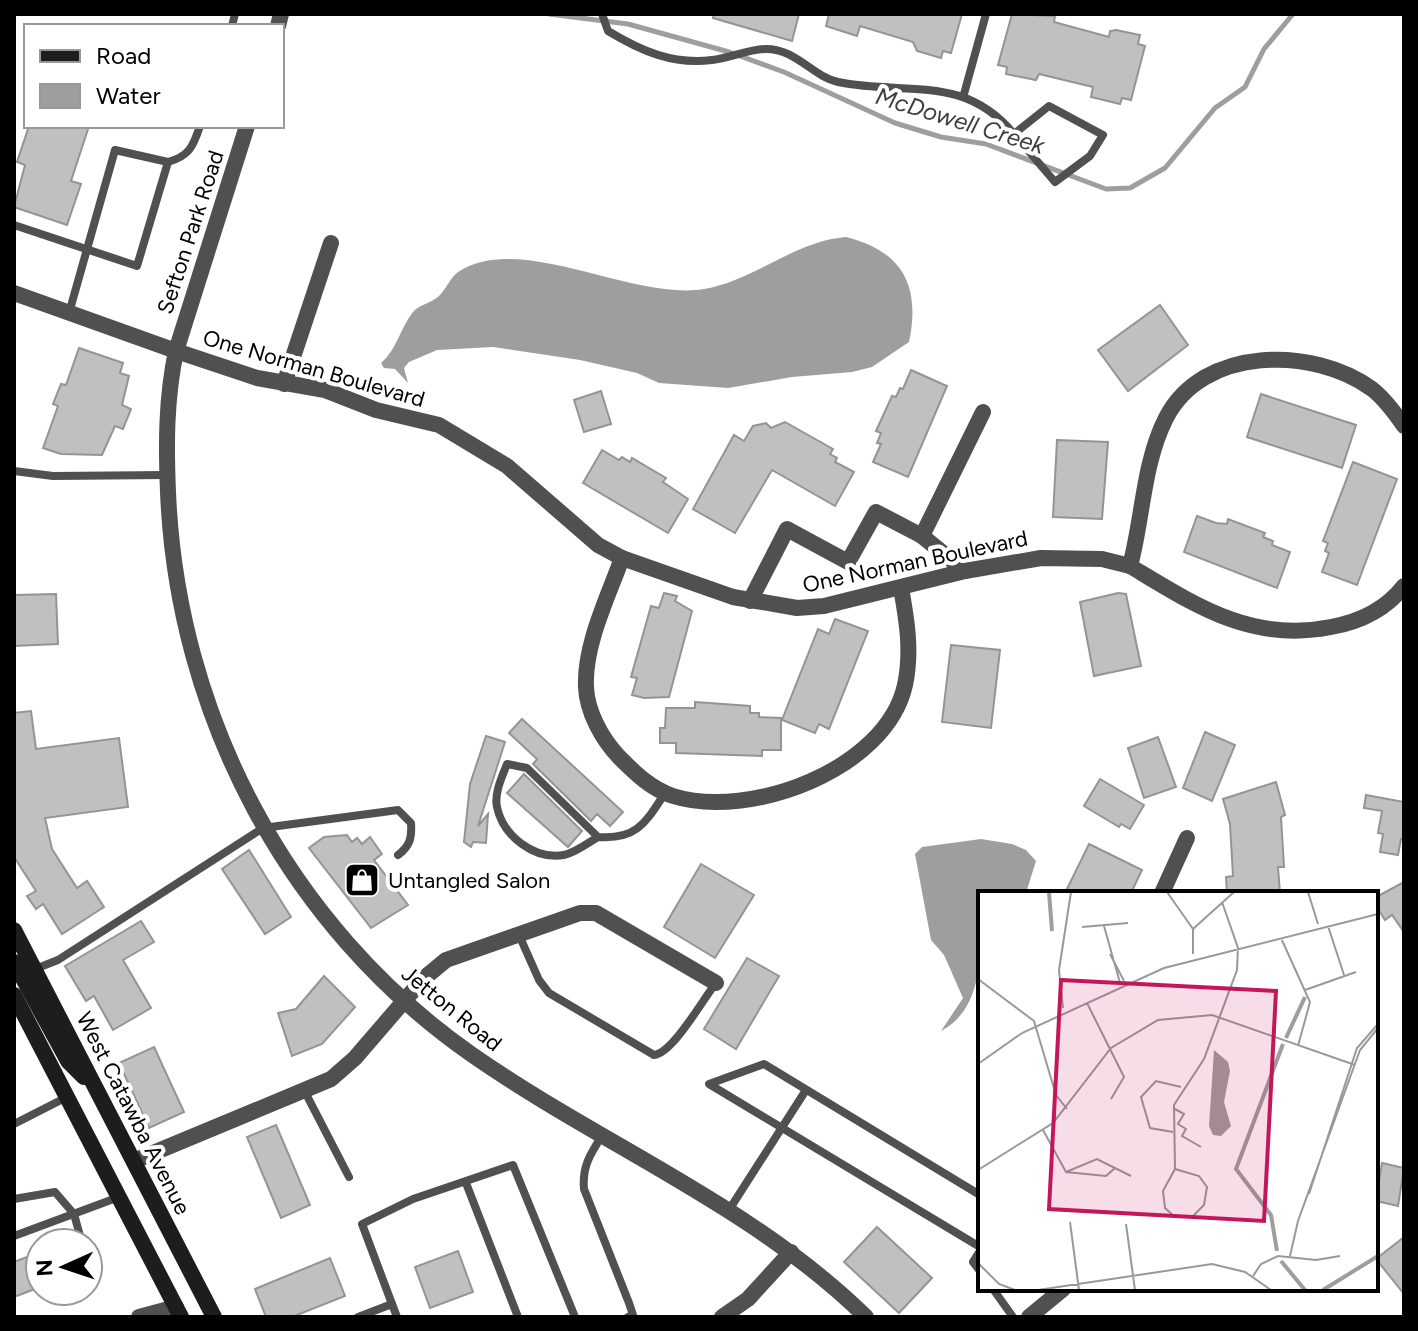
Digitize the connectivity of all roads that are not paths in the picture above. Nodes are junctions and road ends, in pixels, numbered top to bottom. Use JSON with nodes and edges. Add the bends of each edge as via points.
{"nodes":[{"id":1,"x":602,"y":14,"type":"edge"},
{"id":2,"x":986,"y":14,"type":"edge"},
{"id":3,"x":964,"y":94,"type":"junction"},
{"id":4,"x":199,"y":128,"type":"edge"},
{"id":5,"x":246,"y":128,"type":"edge"},
{"id":6,"x":1014,"y":134,"type":"junction"},
{"id":7,"x":168,"y":162,"type":"junction"},
{"id":8,"x":14,"y":225,"type":"edge"},
{"id":9,"x":331,"y":243,"type":"dead end"},
{"id":10,"x":88,"y":250,"type":"junction"},
{"id":11,"x":14,"y":293,"type":"edge"},
{"id":12,"x":69,"y":313,"type":"junction"},
{"id":13,"x":176,"y":351,"type":"junction"},
{"id":14,"x":284,"y":384,"type":"junction"},
{"id":15,"x":983,"y":412,"type":"dead end"},
{"id":16,"x":1404,"y":426,"type":"edge"},
{"id":17,"x":14,"y":471,"type":"edge"},
{"id":18,"x":167,"y":475,"type":"junction"},
{"id":19,"x":922,"y":536,"type":"junction"},
{"id":20,"x":622,"y":558,"type":"junction"},
{"id":21,"x":1130,"y":566,"type":"junction"},
{"id":22,"x":965,"y":571,"type":"junction"},
{"id":23,"x":1404,"y":586,"type":"edge"},
{"id":24,"x":901,"y":588,"type":"junction"},
{"id":25,"x":750,"y":601,"type":"junction"},
{"id":26,"x":665,"y":793,"type":"junction"},
{"id":27,"x":263,"y":828,"type":"junction"},
{"id":28,"x":598,"y":837,"type":"junction"},
{"id":29,"x":1187,"y":838,"type":"dead end"},
{"id":30,"x":398,"y":855,"type":"dead end"},
{"id":31,"x":1163,"y":891,"type":"edge"},
{"id":32,"x":14,"y":930,"type":"edge"},
{"id":33,"x":519,"y":934,"type":"junction"},
{"id":34,"x":14,"y":962,"type":"edge"},
{"id":35,"x":35,"y":969,"type":"junction"},
{"id":36,"x":716,"y":983,"type":"joint"},
{"id":37,"x":14,"y":995,"type":"edge"},
{"id":38,"x":402,"y":1002,"type":"junction"},
{"id":39,"x":96,"y":1090,"type":"junction"},
{"id":40,"x":304,"y":1090,"type":"junction"},
{"id":41,"x":806,"y":1090,"type":"junction"},
{"id":42,"x":67,"y":1097,"type":"junction"},
{"id":43,"x":14,"y":1124,"type":"edge"},
{"id":44,"x":783,"y":1125,"type":"junction"},
{"id":45,"x":602,"y":1136,"type":"junction"},
{"id":46,"x":134,"y":1161,"type":"junction"},
{"id":47,"x":349,"y":1177,"type":"dead end"},
{"id":48,"x":466,"y":1183,"type":"junction"},
{"id":49,"x":978,"y":1194,"type":"edge"},
{"id":50,"x":120,"y":1197,"type":"junction"},
{"id":51,"x":14,"y":1199,"type":"edge"},
{"id":52,"x":728,"y":1211,"type":"junction"},
{"id":53,"x":74,"y":1214,"type":"junction"},
{"id":54,"x":78,"y":1227,"type":"edge"},
{"id":55,"x":14,"y":1236,"type":"edge"},
{"id":56,"x":978,"y":1248,"type":"edge"},
{"id":57,"x":791,"y":1252,"type":"junction"},
{"id":58,"x":994,"y":1291,"type":"edge"},
{"id":59,"x":1061,"y":1291,"type":"edge"},
{"id":60,"x":392,"y":1304,"type":"junction"},
{"id":61,"x":179,"y":1312,"type":"edge"},
{"id":62,"x":139,"y":1317,"type":"edge"},
{"id":63,"x":214,"y":1317,"type":"edge"},
{"id":64,"x":358,"y":1317,"type":"edge"},
{"id":65,"x":397,"y":1317,"type":"edge"},
{"id":66,"x":518,"y":1317,"type":"edge"},
{"id":67,"x":575,"y":1317,"type":"edge"},
{"id":68,"x":628,"y":1317,"type":"edge"},
{"id":69,"x":722,"y":1317,"type":"edge"},
{"id":70,"x":866,"y":1317,"type":"edge"},
{"id":71,"x":1013,"y":1317,"type":"edge"},
{"id":72,"x":1029,"y":1317,"type":"edge"}],
"edges":[{"from":1,"to":3,"type":"lane","via":[[608,31],[637,49],[677,61],[766,49],[792,54],[835,81]]},
{"from":2,"to":3,"type":"lane"},
{"from":3,"to":6,"type":"lane"},
{"from":4,"to":7,"type":"lane","via":[[193,148]]},
{"from":5,"to":13,"type":"street","name":"Sefton Park Road"},
{"from":6,"to":6,"type":"lane","via":[[1055,182],[1090,156],[1103,135],[1049,106]]},
{"from":7,"to":10,"type":"lane","via":[[115,150]]},
{"from":7,"to":10,"type":"lane","via":[[137,266]]},
{"from":8,"to":10,"type":"lane"},
{"from":9,"to":14,"type":"street"},
{"from":10,"to":12,"type":"lane"},
{"from":11,"to":12,"type":"street","name":"One Norman Boulevard"},
{"from":12,"to":13,"type":"street","name":"One Norman Boulevard"},
{"from":13,"to":14,"type":"street","name":"One Norman Boulevard"},
{"from":13,"to":18,"type":"street","name":"Jetton Road","via":[[168,388]]},
{"from":14,"to":20,"type":"street","name":"One Norman Boulevard","via":[[325,390],[376,410],[439,425],[507,466],[580,532]]},
{"from":15,"to":19,"type":"street"},
{"from":16,"to":21,"type":"street","via":[[1372,389],[1320,367],[1270,359],[1211,374],[1178,399],[1166,417],[1149,470]]},
{"from":17,"to":18,"type":"lane"},
{"from":18,"to":27,"type":"street","name":"Jetton Road","via":[[174,569],[192,650],[227,752]]},
{"from":19,"to":22,"type":"street"},
{"from":19,"to":25,"type":"street","via":[[876,512],[848,562],[787,529]]},
{"from":20,"to":25,"type":"street","name":"One Norman Boulevard"},
{"from":20,"to":26,"type":"street","via":[[589,664],[588,698],[600,732],[614,751]]},
{"from":21,"to":22,"type":"street","name":"One Norman Boulevard","via":[[1059,557]]},
{"from":21,"to":23,"type":"street","name":"One Norman Boulevard","via":[[1228,618],[1268,631],[1345,625],[1369,615]]},
{"from":22,"to":24,"type":"street","name":"One Norman Boulevard"},
{"from":24,"to":25,"type":"street","name":"One Norman Boulevard","via":[[810,607]]},
{"from":24,"to":26,"type":"street","via":[[909,651],[904,687],[881,732],[849,763],[800,784],[746,798],[697,801]]},
{"from":26,"to":28,"type":"lane","via":[[642,827],[615,838]]},
{"from":27,"to":30,"type":"lane","via":[[398,810],[411,823],[412,837]]},
{"from":27,"to":35,"type":"lane","via":[[58,960]]},
{"from":27,"to":38,"type":"street","name":"Jetton Road","via":[[320,912]]},
{"from":28,"to":28,"type":"lane","via":[[527,768],[507,764],[496,805],[505,827],[520,843],[542,854],[566,855]]},
{"from":29,"to":31,"type":"street"},
{"from":32,"to":35,"type":"main road","name":"West Catawba Avenue"},
{"from":33,"to":36,"type":"street","via":[[580,913],[596,913]]},
{"from":33,"to":36,"type":"lane","via":[[549,993],[648,1054],[666,1051]]},
{"from":33,"to":38,"type":"street","via":[[446,960]]},
{"from":34,"to":39,"type":"main road","via":[[68,1061]]},
{"from":35,"to":39,"type":"main road","name":"West Catawba Avenue"},
{"from":37,"to":42,"type":"main road"},
{"from":38,"to":40,"type":"street","via":[[343,1069]]},
{"from":38,"to":45,"type":"street","name":"Jetton Road","via":[[514,1083]]},
{"from":39,"to":46,"type":"main road","name":"West Catawba Avenue"},
{"from":40,"to":46,"type":"street"},
{"from":40,"to":47,"type":"lane"},
{"from":41,"to":44,"type":"lane"},
{"from":41,"to":44,"type":"lane","via":[[764,1064],[709,1084]]},
{"from":41,"to":49,"type":"lane"},
{"from":42,"to":43,"type":"lane"},
{"from":42,"to":50,"type":"main road"},
{"from":44,"to":52,"type":"lane"},
{"from":44,"to":56,"type":"lane"},
{"from":45,"to":52,"type":"street","name":"Jetton Road"},
{"from":45,"to":68,"type":"lane","via":[[582,1174],[584,1189],[629,1303],[633,1315]]},
{"from":46,"to":63,"type":"main road","name":"West Catawba Avenue"},
{"from":48,"to":60,"type":"lane","via":[[413,1199],[362,1224]]},
{"from":48,"to":66,"type":"lane"},
{"from":48,"to":67,"type":"lane","via":[[513,1165]]},
{"from":50,"to":53,"type":"lane"},
{"from":50,"to":61,"type":"main road"},
{"from":51,"to":53,"type":"lane","via":[[55,1192]]},
{"from":52,"to":57,"type":"street","name":"Jetton Road"},
{"from":53,"to":54,"type":"lane"},
{"from":53,"to":55,"type":"lane"},
{"from":57,"to":69,"type":"street","via":[[748,1299]]},
{"from":57,"to":70,"type":"street","name":"Jetton Road"},
{"from":58,"to":71,"type":"lane"},
{"from":59,"to":72,"type":"street"},
{"from":60,"to":64,"type":"lane"},
{"from":60,"to":65,"type":"lane"},
{"from":61,"to":62,"type":"street"}]}
